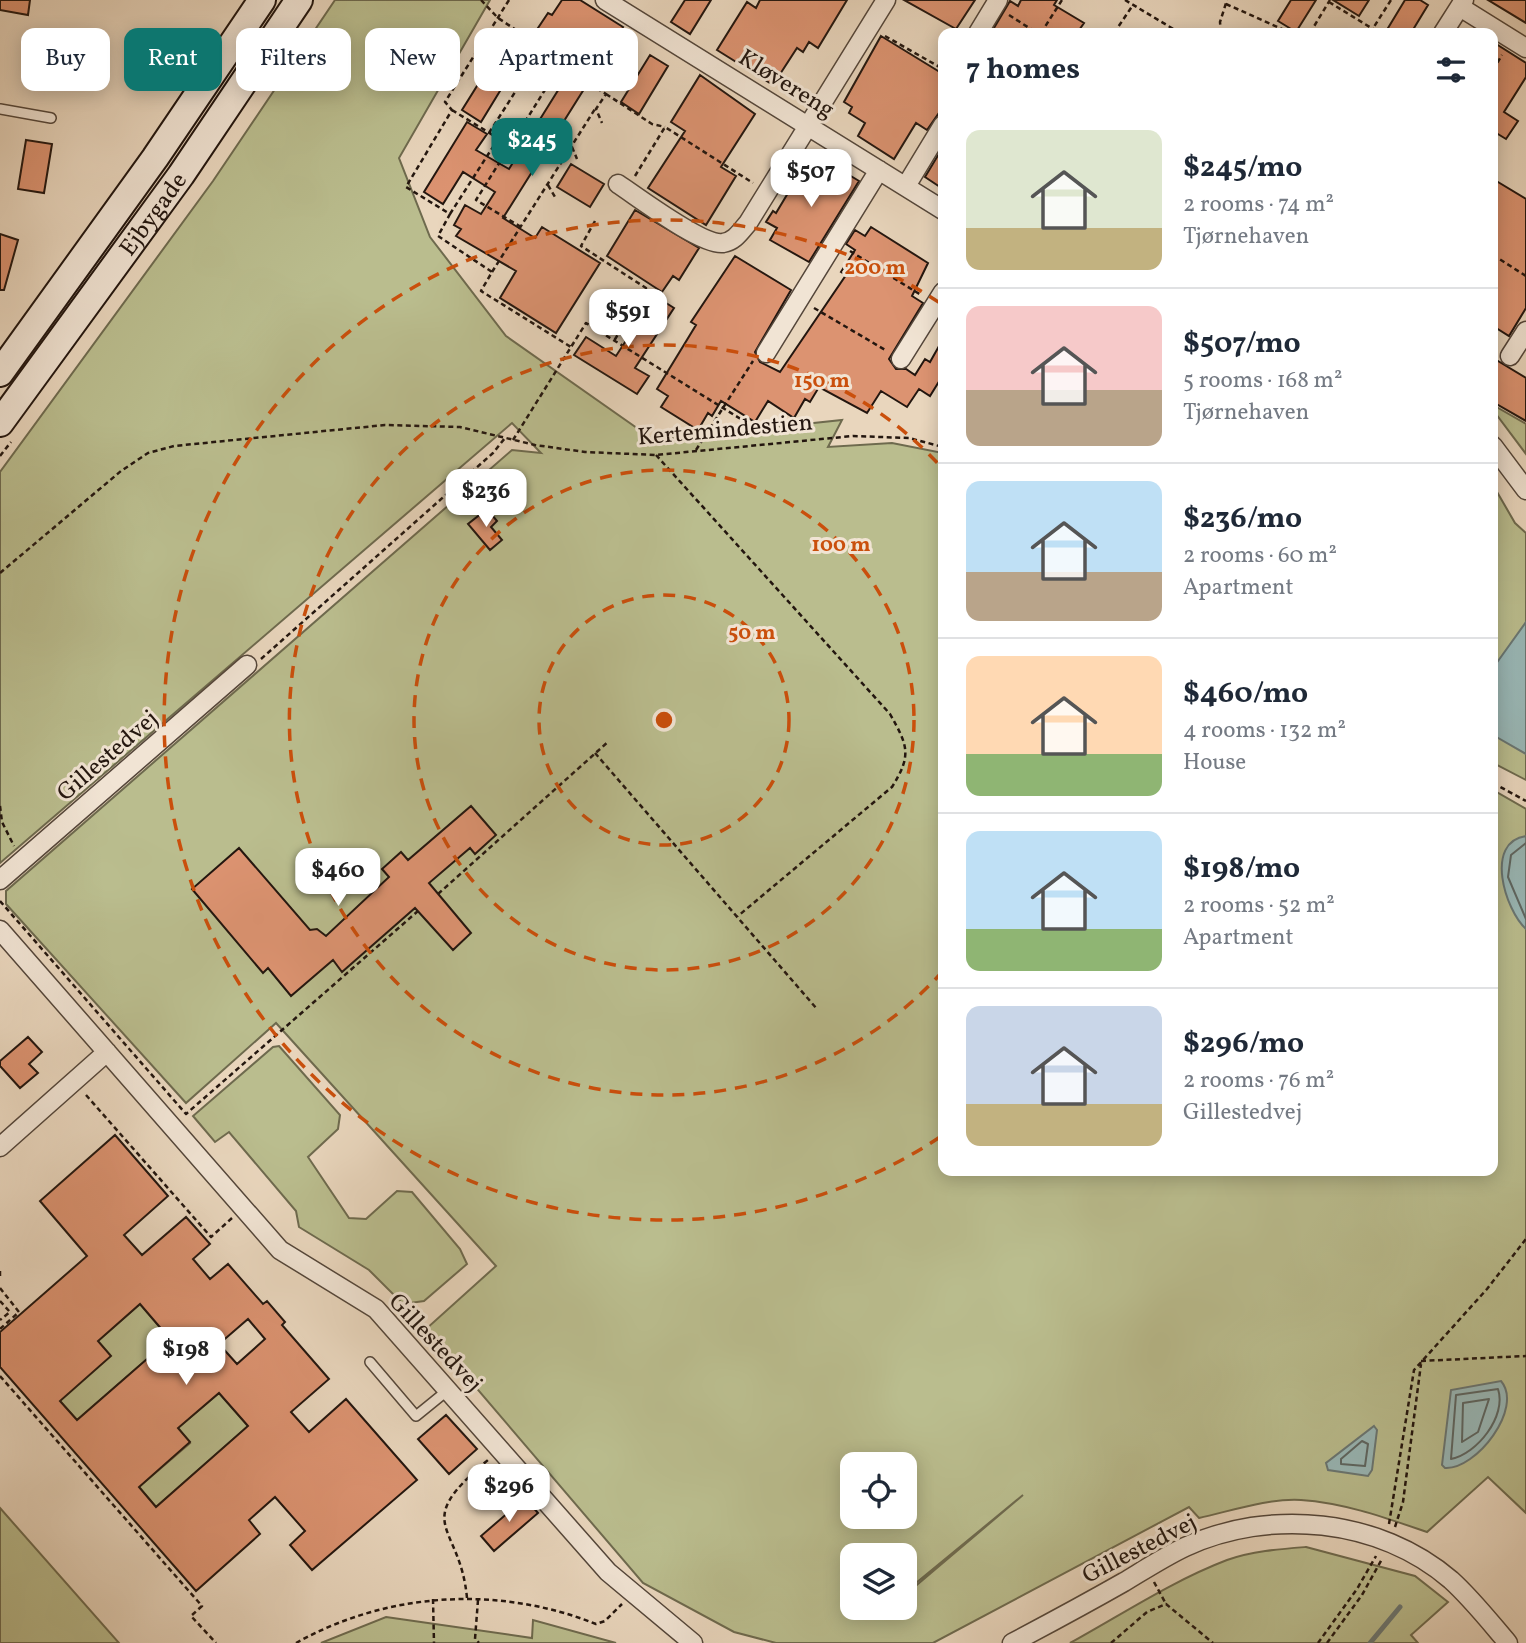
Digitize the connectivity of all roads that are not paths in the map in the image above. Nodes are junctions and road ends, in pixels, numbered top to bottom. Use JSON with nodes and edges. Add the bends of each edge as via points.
{"nodes":[{"id":1,"x":262,"y":0,"type":"edge"},
{"id":2,"x":299,"y":0,"type":"edge"},
{"id":3,"x":605,"y":0,"type":"edge"},
{"id":4,"x":886,"y":0,"type":"edge"},
{"id":5,"x":997,"y":3,"type":"edge"},
{"id":6,"x":1462,"y":3,"type":"edge"},
{"id":7,"x":981,"y":28,"type":"edge"},
{"id":8,"x":1446,"y":28,"type":"edge"},
{"id":9,"x":1498,"y":28,"type":"edge"},
{"id":10,"x":1498,"y":28,"type":"edge"},
{"id":11,"x":1526,"y":48,"type":"edge"},
{"id":12,"x":0,"y":109,"type":"edge"},
{"id":13,"x":51,"y":118,"type":"dead end"},
{"id":14,"x":809,"y":126,"type":"junction"},
{"id":15,"x":938,"y":133,"type":"edge"},
{"id":16,"x":879,"y":170,"type":"junction"},
{"id":17,"x":905,"y":186,"type":"junction"},
{"id":18,"x":622,"y":187,"type":"road end"},
{"id":19,"x":938,"y":207,"type":"edge"},
{"id":20,"x":938,"y":300,"type":"edge"},
{"id":21,"x":1526,"y":331,"type":"edge"},
{"id":22,"x":766,"y":353,"type":"road end"},
{"id":23,"x":1510,"y":356,"type":"dead end"},
{"id":24,"x":901,"y":359,"type":"road end"},
{"id":25,"x":0,"y":373,"type":"edge"},
{"id":26,"x":0,"y":423,"type":"edge"},
{"id":27,"x":1498,"y":453,"type":"edge"},
{"id":28,"x":1526,"y":490,"type":"edge"},
{"id":29,"x":253,"y":663,"type":"road end"},
{"id":30,"x":0,"y":880,"type":"edge"},
{"id":31,"x":0,"y":930,"type":"edge"},
{"id":32,"x":107,"y":1052,"type":"junction"},
{"id":33,"x":0,"y":1147,"type":"edge"},
{"id":34,"x":370,"y":1362,"type":"dead end"},
{"id":35,"x":448,"y":1390,"type":"junction"},
{"id":36,"x":693,"y":1643,"type":"edge"},
{"id":37,"x":1012,"y":1643,"type":"edge"},
{"id":38,"x":1508,"y":1643,"type":"edge"}],
"edges":[{"from":1,"to":25,"type":"main road","name":"Ejbygade"},
{"from":2,"to":26,"type":"main road","name":"Ejbygade","via":[[181,176]]},
{"from":3,"to":14,"type":"street","name":"Kløvereng"},
{"from":4,"to":14,"type":"street"},
{"from":5,"to":7,"type":"street"},
{"from":6,"to":8,"type":"street"},
{"from":6,"to":9,"type":"street"},
{"from":10,"to":11,"type":"street"},
{"from":12,"to":13,"type":"lane"},
{"from":14,"to":16,"type":"street","name":"Kløvereng"},
{"from":14,"to":18,"type":"street","via":[[735,238],[720,244]]},
{"from":15,"to":17,"type":"street"},
{"from":16,"to":17,"type":"street","name":"Kløvereng"},
{"from":16,"to":22,"type":"street"},
{"from":17,"to":19,"type":"street","name":"Kløvereng"},
{"from":20,"to":24,"type":"street"},
{"from":21,"to":23,"type":"street"},
{"from":27,"to":28,"type":"street"},
{"from":29,"to":30,"type":"street","name":"Gillestedvej"},
{"from":31,"to":32,"type":"street","name":"Gillestedvej"},
{"from":32,"to":33,"type":"street"},
{"from":32,"to":35,"type":"street","name":"Gillestedvej","via":[[280,1250],[376,1309]]},
{"from":34,"to":35,"type":"lane","via":[[416,1416]]},
{"from":35,"to":36,"type":"street","name":"Gillestedvej","via":[[608,1573]]},
{"from":37,"to":38,"type":"street","name":"Gillestedvej","via":[[1185,1547],[1227,1532],[1272,1524],[1322,1524],[1386,1542],[1422,1560],[1449,1579]]}]}
